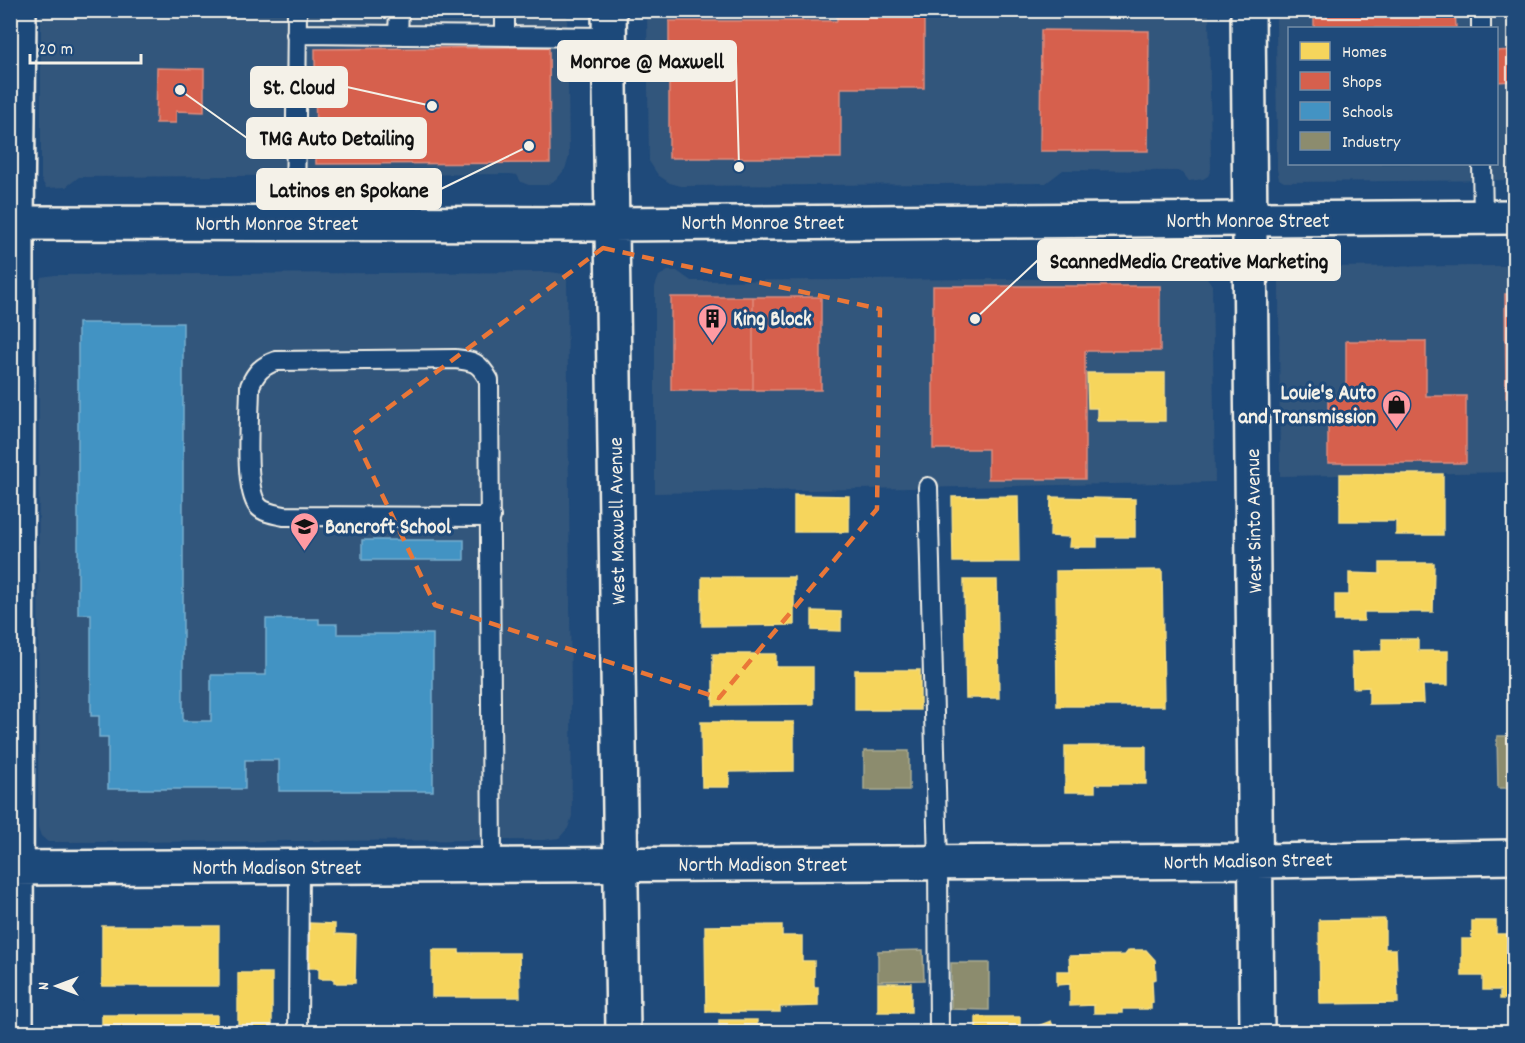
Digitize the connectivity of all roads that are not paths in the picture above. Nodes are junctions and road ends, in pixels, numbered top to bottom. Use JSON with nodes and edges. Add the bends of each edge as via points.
{"nodes":[{"id":1,"x":19,"y":10,"type":"edge"},
{"id":2,"x":297,"y":10,"type":"edge"},
{"id":3,"x":399,"y":10,"type":"edge"},
{"id":4,"x":505,"y":10,"type":"edge"},
{"id":5,"x":1248,"y":10,"type":"edge"},
{"id":6,"x":1481,"y":10,"type":"edge"},
{"id":7,"x":609,"y":24,"type":"edge"},
{"id":8,"x":1481,"y":27,"type":"edge"},
{"id":9,"x":297,"y":34,"type":"junction"},
{"id":10,"x":398,"y":35,"type":"junction"},
{"id":11,"x":505,"y":36,"type":"junction"},
{"id":12,"x":1482,"y":165,"type":"edge"},
{"id":13,"x":1499,"y":217,"type":"edge"},
{"id":14,"x":1249,"y":220,"type":"junction"},
{"id":15,"x":14,"y":223,"type":"edge"},
{"id":16,"x":295,"y":223,"type":"junction"},
{"id":17,"x":612,"y":224,"type":"junction"},
{"id":18,"x":928,"y":486,"type":"dead end"},
{"id":19,"x":491,"y":517,"type":"junction"},
{"id":20,"x":1515,"y":857,"type":"edge"},
{"id":21,"x":1257,"y":861,"type":"junction"},
{"id":22,"x":938,"y":863,"type":"junction"},
{"id":23,"x":492,"y":865,"type":"junction"},
{"id":24,"x":621,"y":865,"type":"junction"},
{"id":25,"x":299,"y":867,"type":"junction"},
{"id":26,"x":14,"y":869,"type":"edge"},
{"id":27,"x":16,"y":1032,"type":"edge"},
{"id":28,"x":297,"y":1032,"type":"edge"},
{"id":29,"x":622,"y":1032,"type":"edge"},
{"id":30,"x":939,"y":1032,"type":"edge"},
{"id":31,"x":1257,"y":1032,"type":"edge"}],
"edges":[{"from":1,"to":15,"type":"street"},
{"from":2,"to":9,"type":"lane"},
{"from":3,"to":10,"type":"lane"},
{"from":4,"to":11,"type":"lane"},
{"from":5,"to":14,"type":"street","name":"West Sinto Avenue"},
{"from":6,"to":8,"type":"lane"},
{"from":7,"to":11,"type":"lane"},
{"from":7,"to":17,"type":"street","name":"West Maxwell Avenue"},
{"from":9,"to":10,"type":"lane"},
{"from":9,"to":16,"type":"lane"},
{"from":10,"to":11,"type":"lane"},
{"from":12,"to":13,"type":"lane"},
{"from":13,"to":14,"type":"street","name":"North Monroe Street"},
{"from":14,"to":17,"type":"street","name":"North Monroe Street"},
{"from":14,"to":21,"type":"street","name":"West Sinto Avenue"},
{"from":15,"to":16,"type":"street","name":"North Monroe Street"},
{"from":15,"to":26,"type":"street"},
{"from":16,"to":17,"type":"street","name":"North Monroe Street"},
{"from":17,"to":24,"type":"street","name":"West Maxwell Avenue"},
{"from":18,"to":22,"type":"lane"},
{"from":19,"to":19,"type":"lane","via":[[489,380],[481,366],[455,359],[276,361],[264,365],[255,376],[250,386],[249,477],[258,507],[268,513]]},
{"from":19,"to":23,"type":"lane"},
{"from":20,"to":21,"type":"street","name":"North Madison Street"},
{"from":21,"to":22,"type":"street","name":"North Madison Street"},
{"from":21,"to":31,"type":"street","name":"West Sinto Avenue"},
{"from":22,"to":24,"type":"street","name":"North Madison Street"},
{"from":22,"to":30,"type":"lane"},
{"from":23,"to":24,"type":"street","name":"North Madison Street"},
{"from":23,"to":25,"type":"street","name":"North Madison Street"},
{"from":24,"to":29,"type":"street","name":"West Maxwell Avenue"},
{"from":25,"to":26,"type":"street","name":"North Madison Street"},
{"from":25,"to":28,"type":"lane"},
{"from":26,"to":27,"type":"street"}]}
